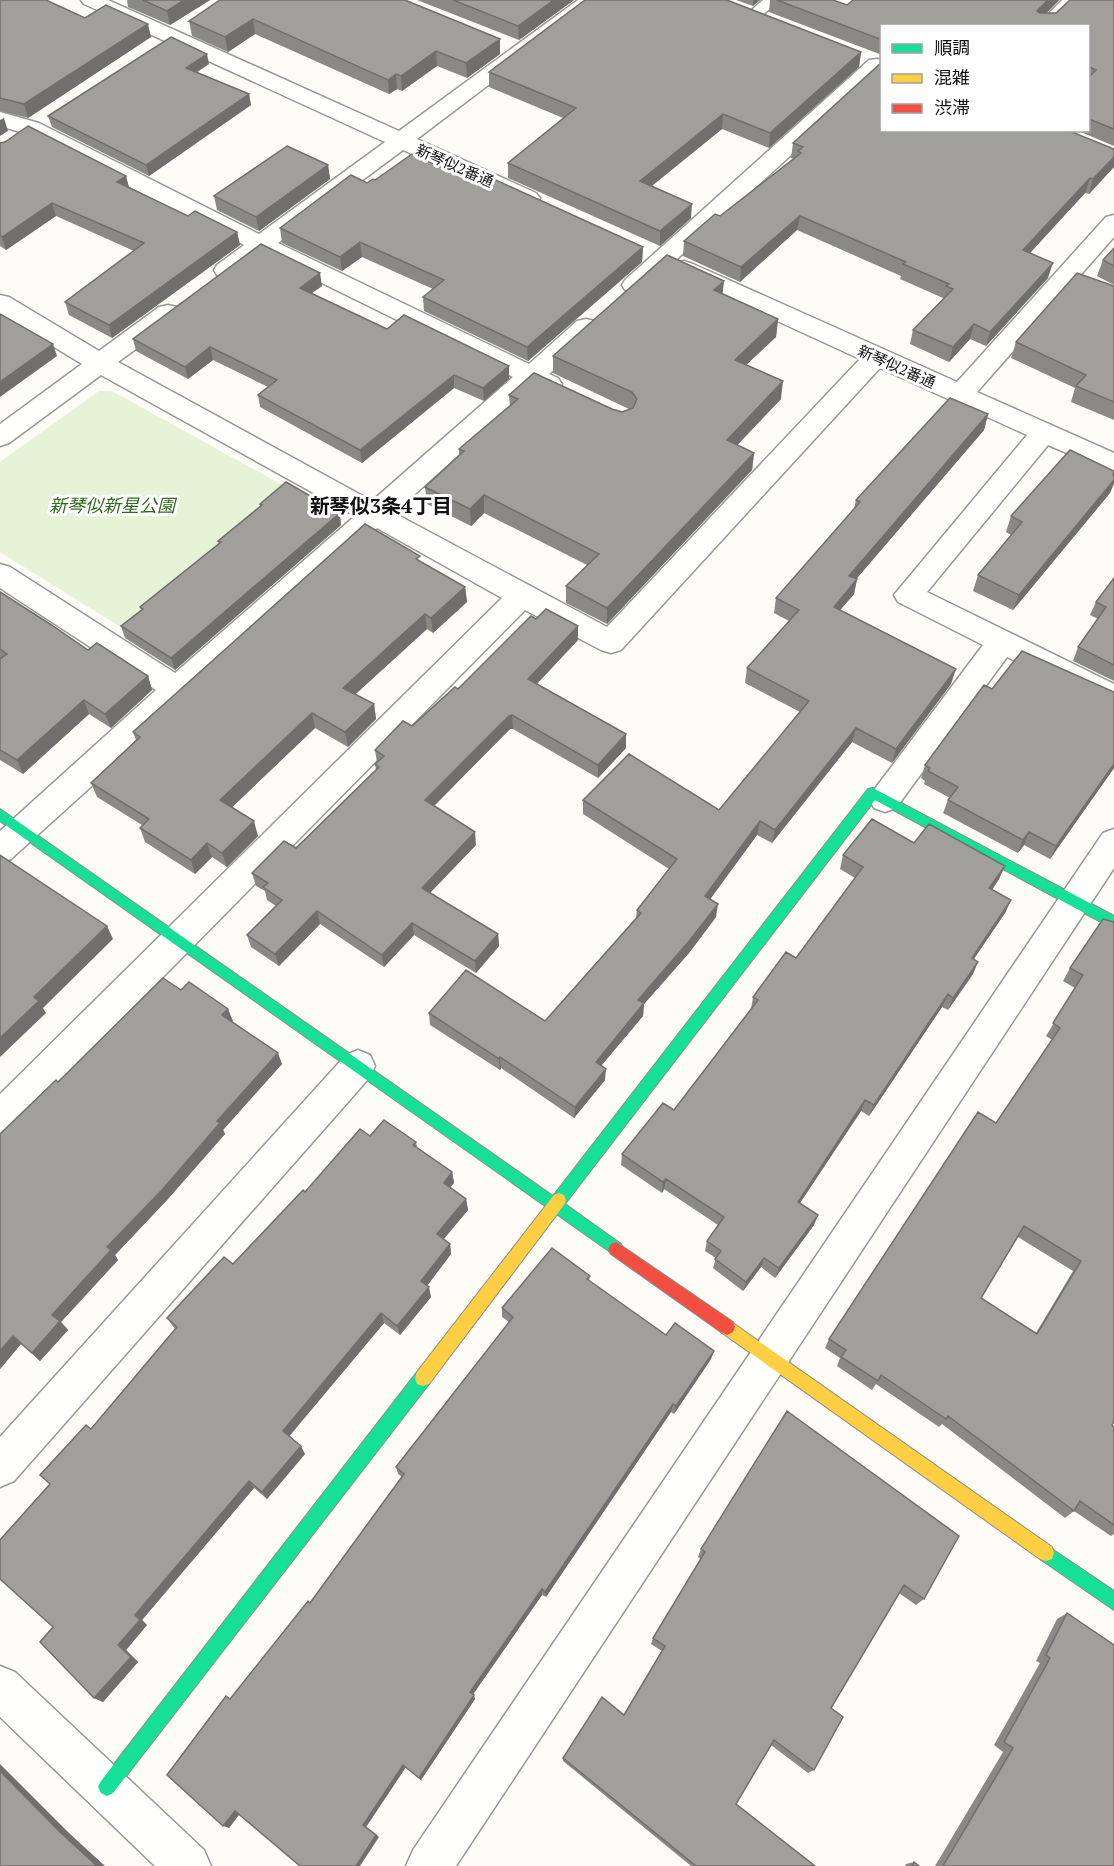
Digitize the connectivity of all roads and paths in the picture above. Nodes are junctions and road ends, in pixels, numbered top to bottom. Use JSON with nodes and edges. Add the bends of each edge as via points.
{"nodes":[{"id":1,"x":91,"y":0,"type":"edge"},
{"id":2,"x":591,"y":0,"type":"edge"},
{"id":3,"x":772,"y":0,"type":"edge"},
{"id":4,"x":1071,"y":0,"type":"edge"},
{"id":5,"x":732,"y":8,"type":"edge"},
{"id":6,"x":753,"y":16,"type":"junction"},
{"id":7,"x":773,"y":24,"type":"edge"},
{"id":8,"x":1045,"y":24,"type":"edge"},
{"id":9,"x":182,"y":31,"type":"junction"},
{"id":10,"x":152,"y":50,"type":"edge"},
{"id":11,"x":872,"y":63,"type":"edge"},
{"id":12,"x":51,"y":115,"type":"edge"},
{"id":13,"x":0,"y":119,"type":"edge"},
{"id":14,"x":31,"y":128,"type":"junction"},
{"id":15,"x":401,"y":141,"type":"junction"},
{"id":16,"x":8,"y":143,"type":"edge"},
{"id":17,"x":554,"y":210,"type":"edge"},
{"id":18,"x":1114,"y":222,"type":"edge"},
{"id":19,"x":261,"y":244,"type":"junction"},
{"id":20,"x":652,"y":255,"type":"junction"},
{"id":21,"x":0,"y":303,"type":"edge"},
{"id":22,"x":877,"y":356,"type":"junction"},
{"id":23,"x":100,"y":363,"type":"junction"},
{"id":24,"x":530,"y":376,"type":"junction"},
{"id":25,"x":571,"y":394,"type":"edge"},
{"id":26,"x":961,"y":394,"type":"junction"},
{"id":27,"x":1044,"y":432,"type":"junction"},
{"id":28,"x":0,"y":437,"type":"edge"},
{"id":29,"x":1114,"y":464,"type":"edge"},
{"id":30,"x":373,"y":516,"type":"junction"},
{"id":31,"x":0,"y":574,"type":"edge"},
{"id":32,"x":522,"y":597,"type":"junction"},
{"id":33,"x":1002,"y":642,"type":"junction"},
{"id":34,"x":177,"y":689,"type":"junction"},
{"id":35,"x":1114,"y":697,"type":"edge"},
{"id":36,"x":885,"y":799,"type":"junction"},
{"id":37,"x":0,"y":814,"type":"edge"},
{"id":38,"x":23,"y":830,"type":"junction"},
{"id":39,"x":1114,"y":842,"type":"edge"},
{"id":40,"x":0,"y":850,"type":"edge"},
{"id":41,"x":1074,"y":901,"type":"junction"},
{"id":42,"x":1114,"y":923,"type":"edge"},
{"id":43,"x":179,"y":940,"type":"junction"},
{"id":44,"x":358,"y":1066,"type":"junction"},
{"id":45,"x":0,"y":1118,"type":"edge"},
{"id":46,"x":554,"y":1204,"type":"junction"},
{"id":47,"x":771,"y":1358,"type":"junction"},
{"id":48,"x":0,"y":1467,"type":"edge"},
{"id":49,"x":1114,"y":1600,"type":"edge"},
{"id":50,"x":0,"y":1687,"type":"edge"},
{"id":51,"x":107,"y":1787,"type":"junction"},
{"id":52,"x":188,"y":1866,"type":"edge"},
{"id":53,"x":429,"y":1866,"type":"edge"}],
"edges":[{"from":1,"to":9,"type":"street","name":"新琴似2番通"},
{"from":2,"to":15,"type":"street","via":[[511,47]]},
{"from":3,"to":6,"type":"lane"},
{"from":4,"to":8,"type":"lane"},
{"from":5,"to":6,"type":"street"},
{"from":6,"to":7,"type":"street"},
{"from":9,"to":10,"type":"street"},
{"from":9,"to":15,"type":"street","name":"新琴似2番通"},
{"from":11,"to":20,"type":"street"},
{"from":12,"to":14,"type":"street"},
{"from":13,"to":14,"type":"street"},
{"from":14,"to":16,"type":"street"},
{"from":14,"to":19,"type":"street"},
{"from":15,"to":17,"type":"street","name":"新琴似2番通"},
{"from":15,"to":19,"type":"street"},
{"from":18,"to":26,"type":"street","via":[[1076,279]]},
{"from":19,"to":23,"type":"street"},
{"from":19,"to":24,"type":"street"},
{"from":20,"to":22,"type":"street","name":"新琴似2番通"},
{"from":20,"to":24,"type":"street","via":[[610,306]]},
{"from":21,"to":23,"type":"street"},
{"from":22,"to":26,"type":"street","name":"新琴似2番通"},
{"from":22,"to":32,"type":"street","via":[[611,642]]},
{"from":23,"to":28,"type":"street"},
{"from":23,"to":30,"type":"street"},
{"from":24,"to":25,"type":"street"},
{"from":24,"to":30,"type":"street"},
{"from":26,"to":27,"type":"street","name":"新琴似2番通"},
{"from":27,"to":29,"type":"street","name":"新琴似2番通"},
{"from":27,"to":33,"type":"street","via":[[908,595]]},
{"from":30,"to":32,"type":"street"},
{"from":30,"to":34,"type":"street"},
{"from":31,"to":34,"type":"street"},
{"from":32,"to":43,"type":"street"},
{"from":33,"to":35,"type":"street"},
{"from":33,"to":36,"type":"street"},
{"from":34,"to":38,"type":"street"},
{"from":36,"to":41,"type":"street"},
{"from":36,"to":46,"type":"street","via":[[873,793]]},
{"from":37,"to":38,"type":"street"},
{"from":38,"to":40,"type":"street"},
{"from":38,"to":43,"type":"street"},
{"from":39,"to":41,"type":"street"},
{"from":41,"to":42,"type":"street"},
{"from":41,"to":47,"type":"street"},
{"from":43,"to":44,"type":"street"},
{"from":43,"to":45,"type":"street"},
{"from":44,"to":46,"type":"street"},
{"from":44,"to":48,"type":"street"},
{"from":46,"to":47,"type":"street"},
{"from":46,"to":51,"type":"street"},
{"from":47,"to":49,"type":"street"},
{"from":47,"to":53,"type":"street"},
{"from":50,"to":51,"type":"street"},
{"from":51,"to":52,"type":"street"}]}
